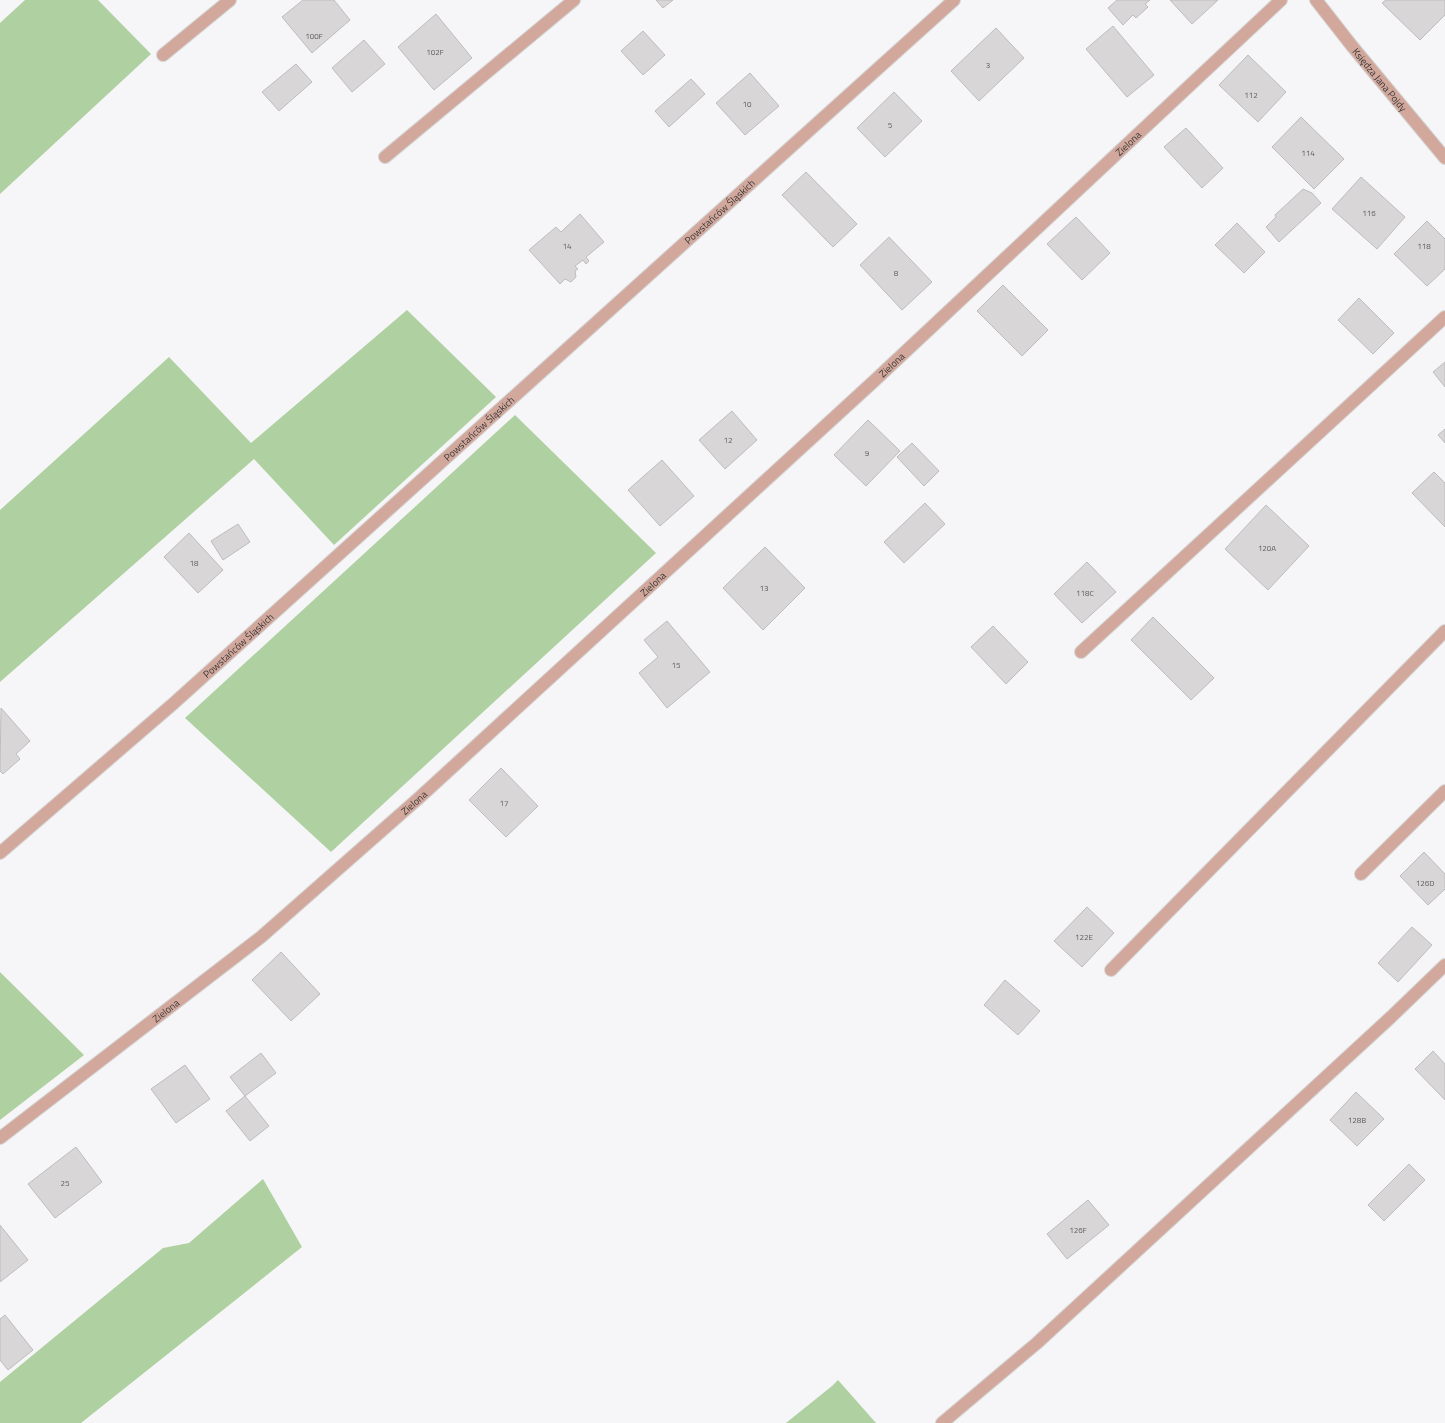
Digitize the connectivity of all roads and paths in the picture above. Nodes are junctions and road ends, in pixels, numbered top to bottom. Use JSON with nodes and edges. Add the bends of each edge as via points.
{"nodes":[{"id":1,"x":230,"y":0,"type":"edge"},
{"id":2,"x":574,"y":0,"type":"edge"},
{"id":3,"x":954,"y":0,"type":"edge"},
{"id":4,"x":1281,"y":0,"type":"edge"},
{"id":5,"x":1316,"y":0,"type":"edge"},
{"id":6,"x":163,"y":55,"type":"dead end"},
{"id":7,"x":385,"y":156,"type":"dead end"},
{"id":8,"x":1445,"y":158,"type":"edge"},
{"id":9,"x":1445,"y":317,"type":"edge"},
{"id":10,"x":1445,"y":631,"type":"edge"},
{"id":11,"x":1081,"y":652,"type":"dead end"},
{"id":12,"x":1445,"y":791,"type":"edge"},
{"id":13,"x":0,"y":853,"type":"edge"},
{"id":14,"x":1361,"y":874,"type":"dead end"},
{"id":15,"x":1445,"y":965,"type":"edge"},
{"id":16,"x":1111,"y":970,"type":"dead end"},
{"id":17,"x":0,"y":1138,"type":"edge"},
{"id":18,"x":942,"y":1423,"type":"edge"}],
"edges":[{"from":1,"to":6,"type":"street"},
{"from":2,"to":7,"type":"street"},
{"from":3,"to":13,"type":"street","name":"Powstańców Śląskich","via":[[174,703]]},
{"from":4,"to":17,"type":"street","name":"Zielona","via":[[873,382],[414,802],[261,937]]},
{"from":5,"to":8,"type":"street","name":"Księdza Jana Pojdy"},
{"from":9,"to":11,"type":"street"},
{"from":10,"to":16,"type":"street"},
{"from":12,"to":14,"type":"street"},
{"from":15,"to":18,"type":"street","via":[[1037,1343]]}]}
